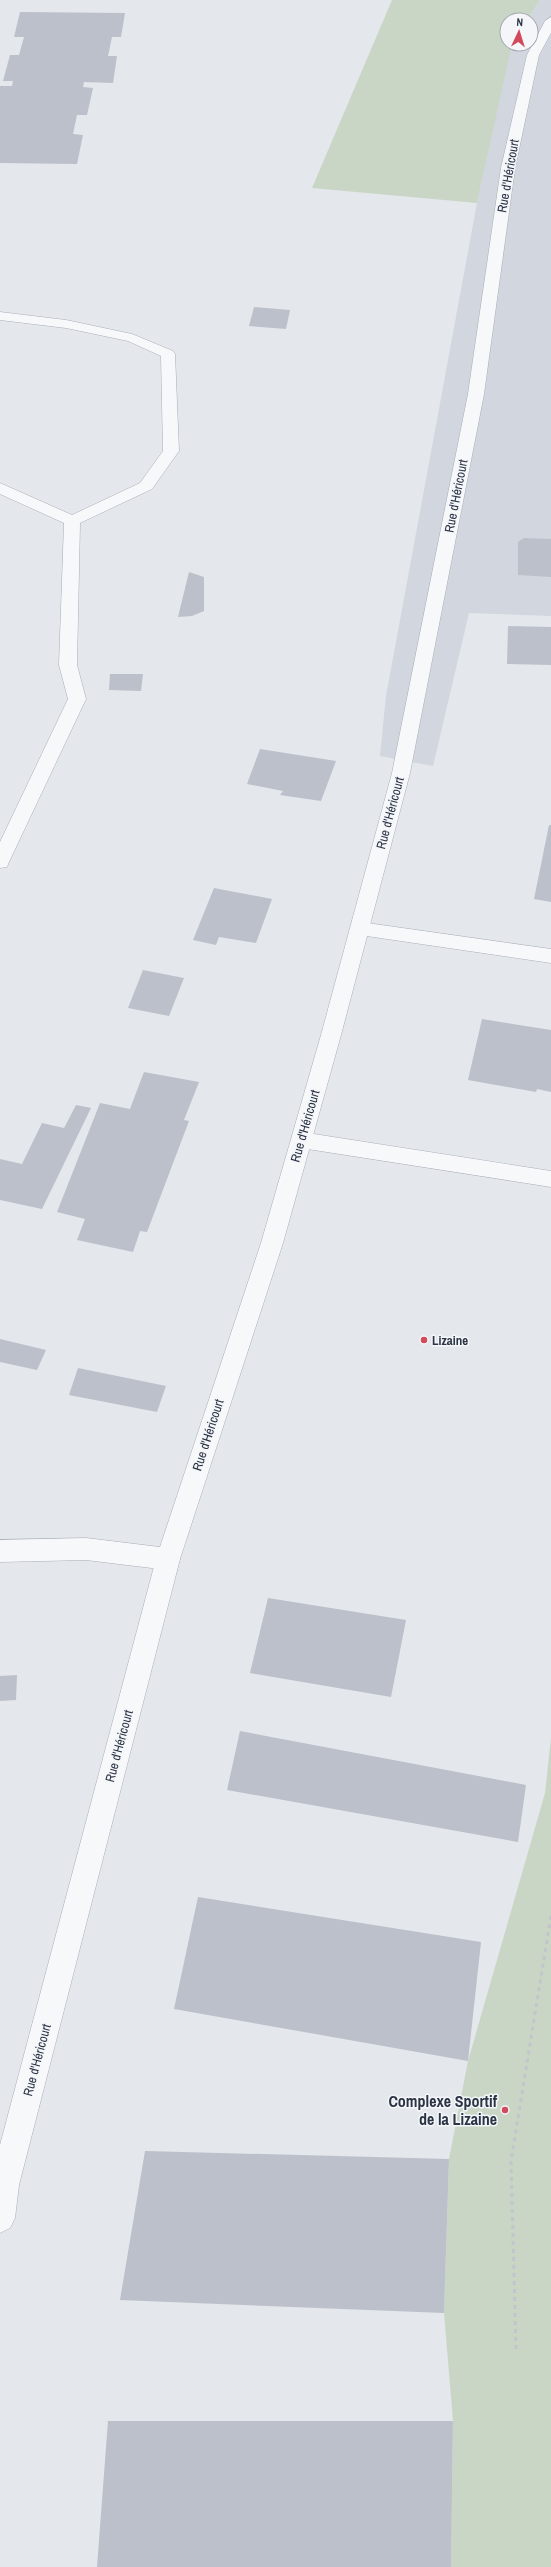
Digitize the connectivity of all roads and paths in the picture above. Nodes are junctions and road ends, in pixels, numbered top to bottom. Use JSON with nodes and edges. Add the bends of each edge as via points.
{"nodes":[{"id":1,"x":551,"y":21,"type":"edge"},
{"id":2,"x":0,"y":316,"type":"edge"},
{"id":3,"x":0,"y":488,"type":"edge"},
{"id":4,"x":72,"y":521,"type":"junction"},
{"id":5,"x":0,"y":862,"type":"edge"},
{"id":6,"x":360,"y":929,"type":"junction"},
{"id":7,"x":551,"y":956,"type":"edge"},
{"id":8,"x":301,"y":1140,"type":"junction"},
{"id":9,"x":551,"y":1179,"type":"edge"},
{"id":10,"x":0,"y":1551,"type":"edge"},
{"id":11,"x":168,"y":1558,"type":"junction"},
{"id":12,"x":551,"y":1916,"type":"edge"},
{"id":13,"x":0,"y":2218,"type":"edge"},
{"id":14,"x":516,"y":2349,"type":"dead end"}],
"edges":[{"from":1,"to":6,"type":"street","name":"Rue d'Héricourt","via":[[534,55],[508,168],[476,394],[401,772]]},
{"from":2,"to":4,"type":"street","via":[[66,324],[132,338],[168,354],[172,451],[146,486]]},
{"from":3,"to":4,"type":"street"},
{"from":4,"to":5,"type":"street","via":[[68,665],[77,699]]},
{"from":6,"to":7,"type":"street"},
{"from":6,"to":8,"type":"street","name":"Rue d'Héricourt"},
{"from":8,"to":9,"type":"street"},
{"from":8,"to":11,"type":"street","name":"Rue d'Héricourt","via":[[272,1243]]},
{"from":10,"to":11,"type":"street","via":[[86,1549]]},
{"from":11,"to":13,"type":"street","name":"Rue d'Héricourt","via":[[4,2185]]},
{"from":12,"to":14,"type":"path","via":[[511,2161]]}]}
